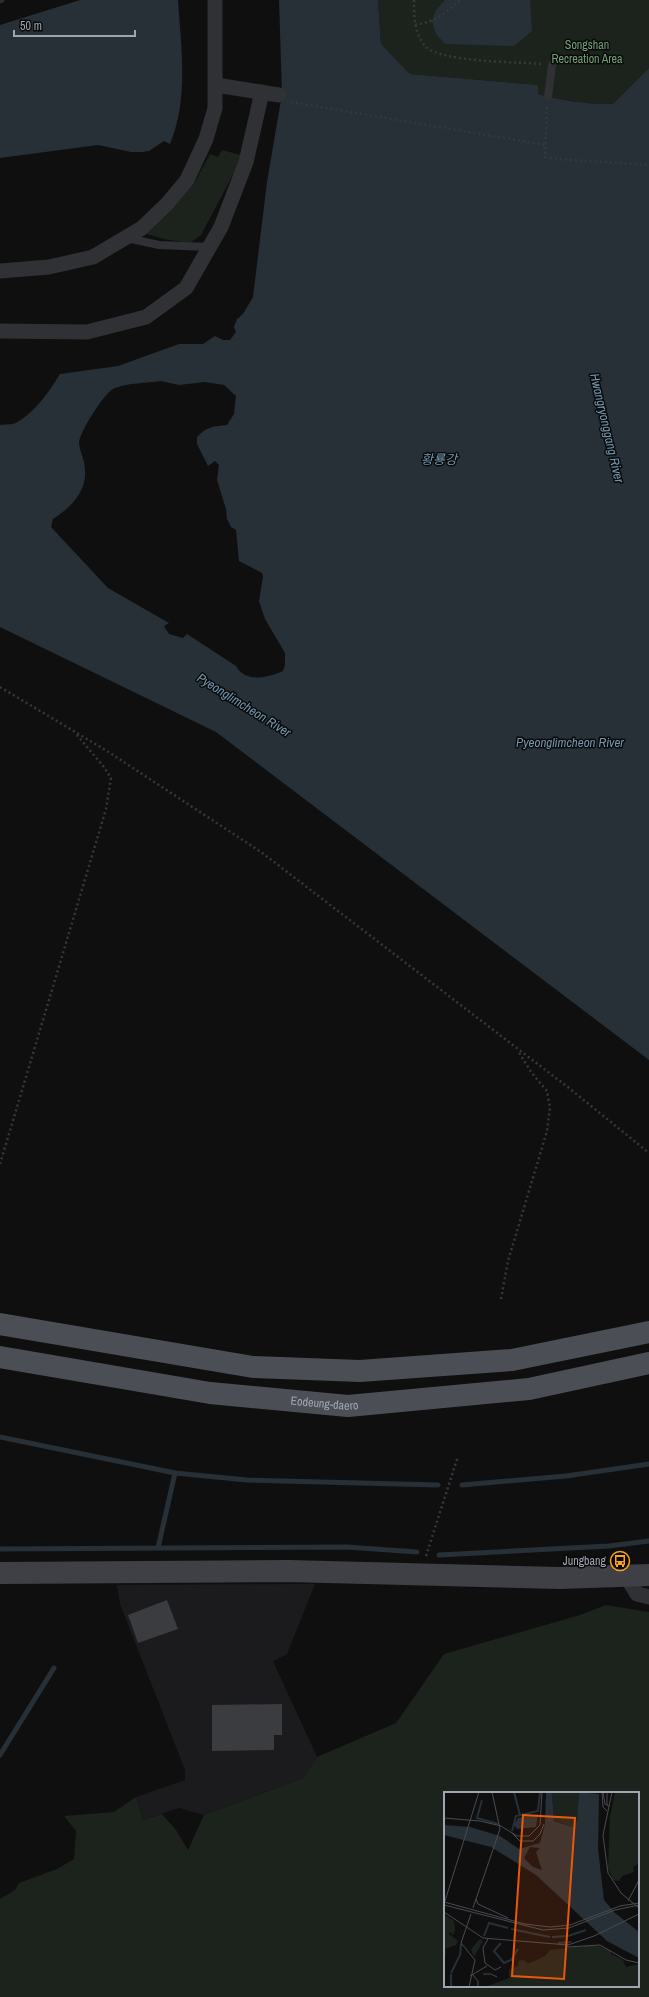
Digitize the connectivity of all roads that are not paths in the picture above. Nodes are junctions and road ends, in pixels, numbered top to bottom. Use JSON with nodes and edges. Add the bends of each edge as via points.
{"nodes":[{"id":1,"x":215,"y":0,"type":"edge"},
{"id":2,"x":552,"y":65,"type":"road end"},
{"id":3,"x":216,"y":85,"type":"junction"},
{"id":4,"x":262,"y":92,"type":"junction"},
{"id":5,"x":279,"y":95,"type":"road end"},
{"id":6,"x":548,"y":97,"type":"road end"},
{"id":7,"x":126,"y":237,"type":"junction"},
{"id":8,"x":209,"y":248,"type":"junction"},
{"id":9,"x":0,"y":271,"type":"edge"},
{"id":10,"x":0,"y":331,"type":"edge"},
{"id":11,"x":0,"y":1324,"type":"edge"},
{"id":12,"x":649,"y":1332,"type":"edge"},
{"id":13,"x":0,"y":1357,"type":"edge"},
{"id":14,"x":649,"y":1363,"type":"edge"},
{"id":15,"x":0,"y":1573,"type":"edge"},
{"id":16,"x":649,"y":1575,"type":"edge"},
{"id":17,"x":626,"y":1576,"type":"junction"},
{"id":18,"x":649,"y":1597,"type":"edge"}],
"edges":[{"from":1,"to":3,"type":"street"},
{"from":2,"to":6,"type":"lane"},
{"from":3,"to":4,"type":"street"},
{"from":3,"to":7,"type":"street","via":[[215,108],[206,139],[187,180],[142,228]]},
{"from":4,"to":5,"type":"street"},
{"from":4,"to":8,"type":"street","via":[[246,162],[221,227]]},
{"from":7,"to":8,"type":"lane","via":[[159,245]]},
{"from":7,"to":9,"type":"street","via":[[94,257],[49,267]]},
{"from":8,"to":10,"type":"street","via":[[186,288],[146,317],[87,332]]},
{"from":11,"to":12,"type":"main road","via":[[253,1366],[360,1371],[512,1360]]},
{"from":13,"to":14,"type":"main road","name":"Eodeung-daero","via":[[210,1393],[348,1406],[528,1389]]},
{"from":15,"to":17,"type":"main road","via":[[289,1571],[559,1578]]},
{"from":16,"to":17,"type":"main road"},
{"from":17,"to":18,"type":"street","via":[[637,1594]]}]}
